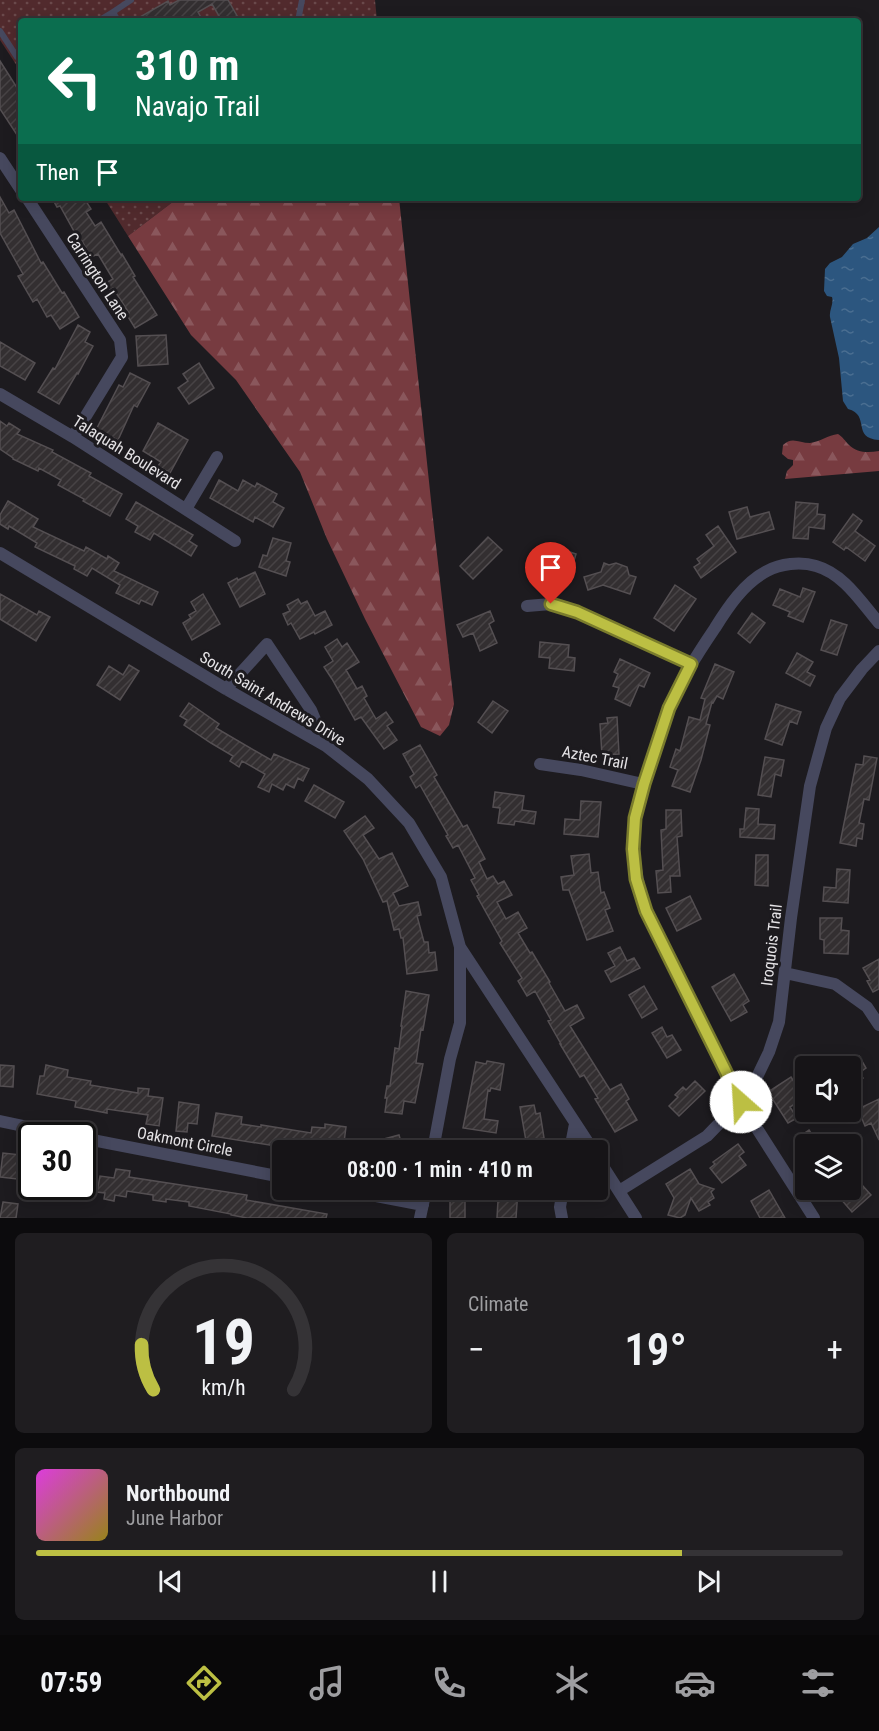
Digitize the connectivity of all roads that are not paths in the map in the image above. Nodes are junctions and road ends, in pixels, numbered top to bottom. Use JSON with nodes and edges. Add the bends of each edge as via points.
{"nodes":[{"id":1,"x":131,"y":0,"type":"edge"},
{"id":2,"x":302,"y":0,"type":"edge"},
{"id":3,"x":113,"y":12,"type":"junction"},
{"id":4,"x":103,"y":18,"type":"edge"},
{"id":5,"x":116,"y":18,"type":"edge"},
{"id":6,"x":299,"y":18,"type":"edge"},
{"id":7,"x":0,"y":31,"type":"edge"},
{"id":8,"x":18,"y":58,"type":"edge"},
{"id":9,"x":0,"y":158,"type":"edge"},
{"id":10,"x":18,"y":185,"type":"edge"},
{"id":11,"x":29,"y":201,"type":"edge"},
{"id":12,"x":0,"y":394,"type":"edge"},
{"id":13,"x":73,"y":437,"type":"junction"},
{"id":14,"x":217,"y":458,"type":"dead end"},
{"id":15,"x":186,"y":509,"type":"junction"},
{"id":16,"x":235,"y":541,"type":"dead end"},
{"id":17,"x":0,"y":553,"type":"edge"},
{"id":18,"x":527,"y":606,"type":"dead end"},
{"id":19,"x":879,"y":623,"type":"edge"},
{"id":20,"x":879,"y":651,"type":"edge"},
{"id":21,"x":691,"y":664,"type":"junction"},
{"id":22,"x":226,"y":689,"type":"junction"},
{"id":23,"x":326,"y":746,"type":"junction"},
{"id":24,"x":540,"y":764,"type":"dead end"},
{"id":25,"x":644,"y":784,"type":"junction"},
{"id":26,"x":460,"y":947,"type":"junction"},
{"id":27,"x":785,"y":973,"type":"junction"},
{"id":28,"x":879,"y":1025,"type":"edge"},
{"id":29,"x":741,"y":1102,"type":"junction"},
{"id":30,"x":0,"y":1121,"type":"edge"},
{"id":31,"x":575,"y":1124,"type":"junction"},
{"id":32,"x":18,"y":1125,"type":"edge"},
{"id":33,"x":435,"y":1140,"type":"edge"},
{"id":34,"x":572,"y":1140,"type":"edge"},
{"id":35,"x":585,"y":1140,"type":"edge"},
{"id":36,"x":96,"y":1141,"type":"edge"},
{"id":37,"x":608,"y":1174,"type":"edge"},
{"id":38,"x":272,"y":1175,"type":"edge"},
{"id":39,"x":619,"y":1191,"type":"junction"},
{"id":40,"x":397,"y":1200,"type":"edge"},
{"id":41,"x":424,"y":1200,"type":"edge"},
{"id":42,"x":561,"y":1200,"type":"edge"},
{"id":43,"x":423,"y":1205,"type":"junction"},
{"id":44,"x":420,"y":1218,"type":"edge"},
{"id":45,"x":562,"y":1218,"type":"edge"},
{"id":46,"x":636,"y":1218,"type":"edge"},
{"id":47,"x":814,"y":1218,"type":"edge"}],
"edges":[{"from":1,"to":3,"type":"lane"},
{"from":2,"to":6,"type":"lane"},
{"from":3,"to":4,"type":"lane"},
{"from":3,"to":5,"type":"lane"},
{"from":7,"to":8,"type":"lane"},
{"from":9,"to":10,"type":"street"},
{"from":11,"to":13,"type":"street","name":"Carrington Lane","via":[[120,340],[122,357]]},
{"from":12,"to":13,"type":"street","name":"Talaquah Boulevard"},
{"from":13,"to":15,"type":"street","name":"Talaquah Boulevard"},
{"from":14,"to":15,"type":"street"},
{"from":15,"to":16,"type":"street","name":"Talaquah Boulevard"},
{"from":17,"to":22,"type":"street","name":"South Saint Andrews Drive"},
{"from":18,"to":21,"type":"street","via":[[565,607]]},
{"from":19,"to":21,"type":"street","via":[[839,577],[800,563],[779,566],[755,579],[732,603]]},
{"from":20,"to":27,"type":"street","name":"Iroquois Trail","via":[[840,698],[826,728],[810,786]]},
{"from":21,"to":25,"type":"street","via":[[669,708]]},
{"from":22,"to":23,"type":"street","name":"South Saint Andrews Drive"},
{"from":22,"to":23,"type":"street","via":[[267,644],[311,711]]},
{"from":23,"to":26,"type":"street","name":"South Saint Andrews Drive","via":[[368,779],[409,823],[441,877]]},
{"from":24,"to":25,"type":"street","name":"Aztec Trail"},
{"from":25,"to":29,"type":"street","via":[[635,818],[636,879],[646,911]]},
{"from":26,"to":31,"type":"street","name":"South Saint Andrews Drive"},
{"from":26,"to":33,"type":"street","via":[[460,1023]]},
{"from":27,"to":28,"type":"street","via":[[835,984],[867,1007]]},
{"from":27,"to":29,"type":"street","name":"Iroquois Trail","via":[[779,1022],[769,1052]]},
{"from":29,"to":39,"type":"street","name":"Iroquois Trail","via":[[707,1136]]},
{"from":29,"to":47,"type":"street"},
{"from":30,"to":32,"type":"street"},
{"from":31,"to":34,"type":"street"},
{"from":31,"to":35,"type":"street","name":"South Saint Andrews Drive"},
{"from":36,"to":38,"type":"street","name":"Oakmont Circle"},
{"from":37,"to":39,"type":"street"},
{"from":39,"to":46,"type":"street"},
{"from":40,"to":43,"type":"street"},
{"from":41,"to":43,"type":"street"},
{"from":42,"to":45,"type":"street"},
{"from":43,"to":44,"type":"street"}]}
